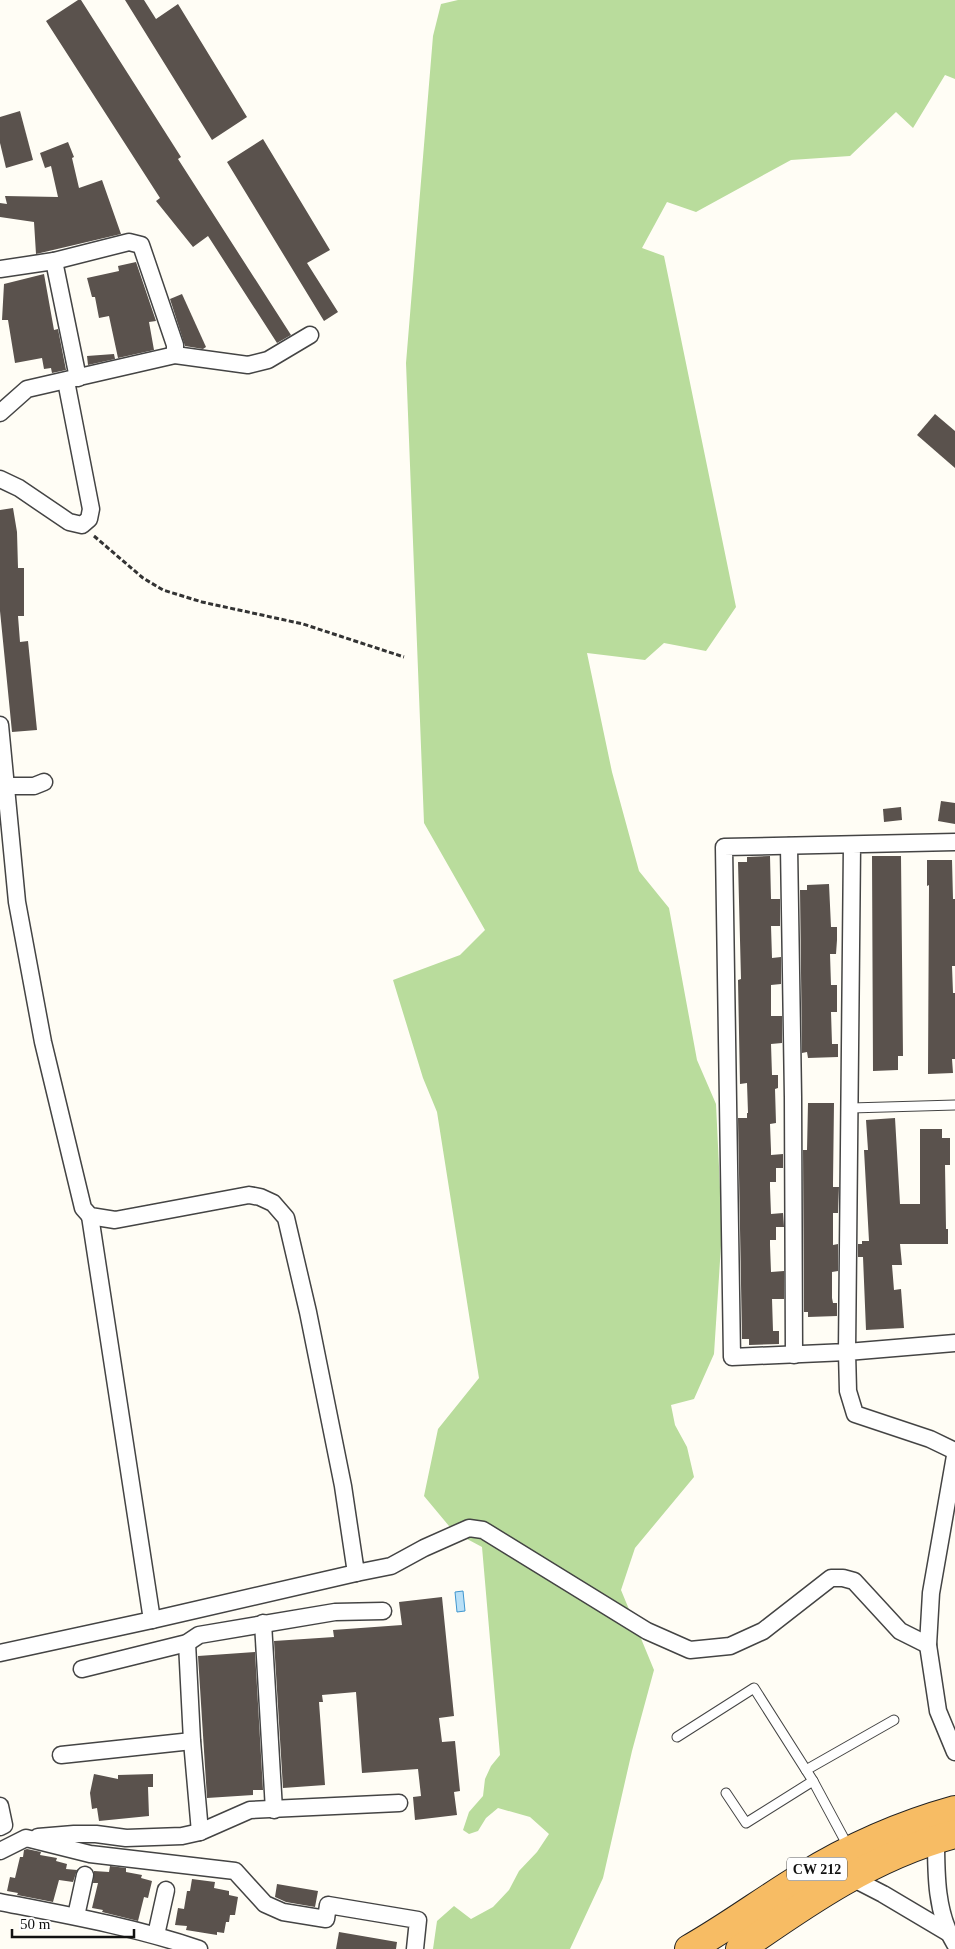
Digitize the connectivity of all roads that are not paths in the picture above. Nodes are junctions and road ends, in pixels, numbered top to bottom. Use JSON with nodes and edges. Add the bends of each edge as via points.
{"nodes":[{"id":1,"x":54,"y":260,"type":"junction"},
{"id":2,"x":0,"y":269,"type":"edge"},
{"id":3,"x":310,"y":336,"type":"dead end"},
{"id":4,"x":175,"y":355,"type":"junction"},
{"id":5,"x":72,"y":380,"type":"junction"},
{"id":6,"x":0,"y":413,"type":"edge"},
{"id":7,"x":0,"y":478,"type":"edge"},
{"id":8,"x":0,"y":725,"type":"edge"},
{"id":9,"x":44,"y":782,"type":"dead end"},
{"id":10,"x":3,"y":786,"type":"edge"},
{"id":11,"x":955,"y":842,"type":"edge"},
{"id":12,"x":852,"y":845,"type":"junction"},
{"id":13,"x":788,"y":846,"type":"junction"},
{"id":14,"x":955,"y":1105,"type":"edge"},
{"id":15,"x":851,"y":1108,"type":"junction"},
{"id":16,"x":90,"y":1216,"type":"junction"},
{"id":17,"x":955,"y":1343,"type":"edge"},
{"id":18,"x":847,"y":1352,"type":"junction"},
{"id":19,"x":794,"y":1355,"type":"junction"},
{"id":20,"x":955,"y":1451,"type":"edge"},
{"id":21,"x":955,"y":1456,"type":"edge"},
{"id":22,"x":356,"y":1573,"type":"junction"},
{"id":23,"x":383,"y":1611,"type":"dead end"},
{"id":24,"x":152,"y":1620,"type":"junction"},
{"id":25,"x":263,"y":1623,"type":"junction"},
{"id":26,"x":187,"y":1643,"type":"junction"},
{"id":27,"x":928,"y":1645,"type":"junction"},
{"id":28,"x":0,"y":1653,"type":"edge"},
{"id":29,"x":82,"y":1669,"type":"dead end"},
{"id":30,"x":894,"y":1720,"type":"dead end"},
{"id":31,"x":677,"y":1737,"type":"dead end"},
{"id":32,"x":192,"y":1741,"type":"junction"},
{"id":33,"x":955,"y":1752,"type":"edge"},
{"id":34,"x":61,"y":1755,"type":"dead end"},
{"id":35,"x":806,"y":1770,"type":"junction"},
{"id":36,"x":813,"y":1780,"type":"junction"},
{"id":37,"x":726,"y":1793,"type":"dead end"},
{"id":38,"x":399,"y":1803,"type":"dead end"},
{"id":39,"x":0,"y":1806,"type":"edge"},
{"id":40,"x":274,"y":1810,"type":"junction"},
{"id":41,"x":955,"y":1810,"type":"edge"},
{"id":42,"x":0,"y":1827,"type":"edge"},
{"id":43,"x":200,"y":1832,"type":"junction"},
{"id":44,"x":946,"y":1836,"type":"edge"},
{"id":45,"x":26,"y":1838,"type":"junction"},
{"id":46,"x":0,"y":1851,"type":"edge"},
{"id":47,"x":850,"y":1864,"type":"junction"},
{"id":48,"x":85,"y":1875,"type":"dead end"},
{"id":49,"x":166,"y":1890,"type":"dead end"},
{"id":50,"x":0,"y":1902,"type":"edge"},
{"id":51,"x":76,"y":1916,"type":"junction"},
{"id":52,"x":156,"y":1935,"type":"junction"},
{"id":53,"x":951,"y":1938,"type":"edge"},
{"id":54,"x":199,"y":1949,"type":"edge"},
{"id":55,"x":415,"y":1949,"type":"edge"},
{"id":56,"x":689,"y":1949,"type":"edge"},
{"id":57,"x":740,"y":1949,"type":"edge"}],
"edges":[{"from":1,"to":2,"type":"street"},
{"from":1,"to":4,"type":"street","via":[[129,242],[141,245],[175,345]]},
{"from":1,"to":5,"type":"street"},
{"from":3,"to":4,"type":"street","via":[[268,360],[248,365]]},
{"from":4,"to":5,"type":"street"},
{"from":5,"to":6,"type":"street","via":[[27,389]]},
{"from":5,"to":7,"type":"street","via":[[91,509],[89,519],[82,525],[69,522]]},
{"from":8,"to":10,"type":"street"},
{"from":9,"to":10,"type":"street","via":[[34,786]]},
{"from":10,"to":16,"type":"street","via":[[17,902],[43,1042],[83,1208]]},
{"from":11,"to":12,"type":"street"},
{"from":12,"to":13,"type":"street"},
{"from":12,"to":15,"type":"street"},
{"from":13,"to":19,"type":"street"},
{"from":13,"to":19,"type":"street","via":[[724,848],[732,1357]]},
{"from":14,"to":15,"type":"lane"},
{"from":15,"to":18,"type":"street"},
{"from":16,"to":22,"type":"street","via":[[115,1220],[249,1195],[272,1203],[286,1218],[343,1486]]},
{"from":16,"to":24,"type":"street"},
{"from":17,"to":18,"type":"street"},
{"from":18,"to":19,"type":"street"},
{"from":18,"to":20,"type":"street","via":[[848,1390],[855,1414],[930,1439]]},
{"from":21,"to":27,"type":"street","via":[[931,1592]]},
{"from":22,"to":24,"type":"street"},
{"from":22,"to":27,"type":"street","via":[[391,1566],[469,1528],[483,1530],[646,1631],[690,1650],[730,1646],[763,1632],[832,1578],[854,1581],[900,1631]]},
{"from":23,"to":25,"type":"street","via":[[335,1612]]},
{"from":24,"to":28,"type":"street"},
{"from":25,"to":26,"type":"street","via":[[199,1635]]},
{"from":25,"to":40,"type":"street"},
{"from":26,"to":29,"type":"street"},
{"from":26,"to":32,"type":"street"},
{"from":27,"to":33,"type":"street","via":[[938,1711]]},
{"from":30,"to":35,"type":"lane"},
{"from":31,"to":35,"type":"lane","via":[[754,1688]]},
{"from":32,"to":34,"type":"street"},
{"from":32,"to":43,"type":"street"},
{"from":35,"to":36,"type":"lane"},
{"from":36,"to":37,"type":"lane","via":[[746,1823]]},
{"from":36,"to":47,"type":"lane"},
{"from":38,"to":40,"type":"street"},
{"from":39,"to":42,"type":"street","via":[[4,1825]]},
{"from":40,"to":43,"type":"street","via":[[250,1810]]},
{"from":41,"to":47,"type":"highway","number":"CW 212","via":[[886,1832]]},
{"from":43,"to":45,"type":"street","via":[[149,1838],[96,1834]]},
{"from":44,"to":47,"type":"highway","number":"CW 212","via":[[894,1855]]},
{"from":44,"to":53,"type":"street","via":[[938,1886]]},
{"from":45,"to":46,"type":"street"},
{"from":45,"to":55,"type":"street","via":[[90,1854],[235,1871],[265,1904],[283,1912],[326,1919],[328,1905],[418,1920]]},
{"from":47,"to":53,"type":"street","via":[[883,1894]]},
{"from":47,"to":56,"type":"highway","number":"CW 212","via":[[802,1876]]},
{"from":47,"to":57,"type":"highway","number":"CW 212","via":[[819,1896]]},
{"from":48,"to":51,"type":"street"},
{"from":49,"to":52,"type":"street"},
{"from":50,"to":51,"type":"street"},
{"from":51,"to":52,"type":"street"},
{"from":52,"to":54,"type":"street"}]}
